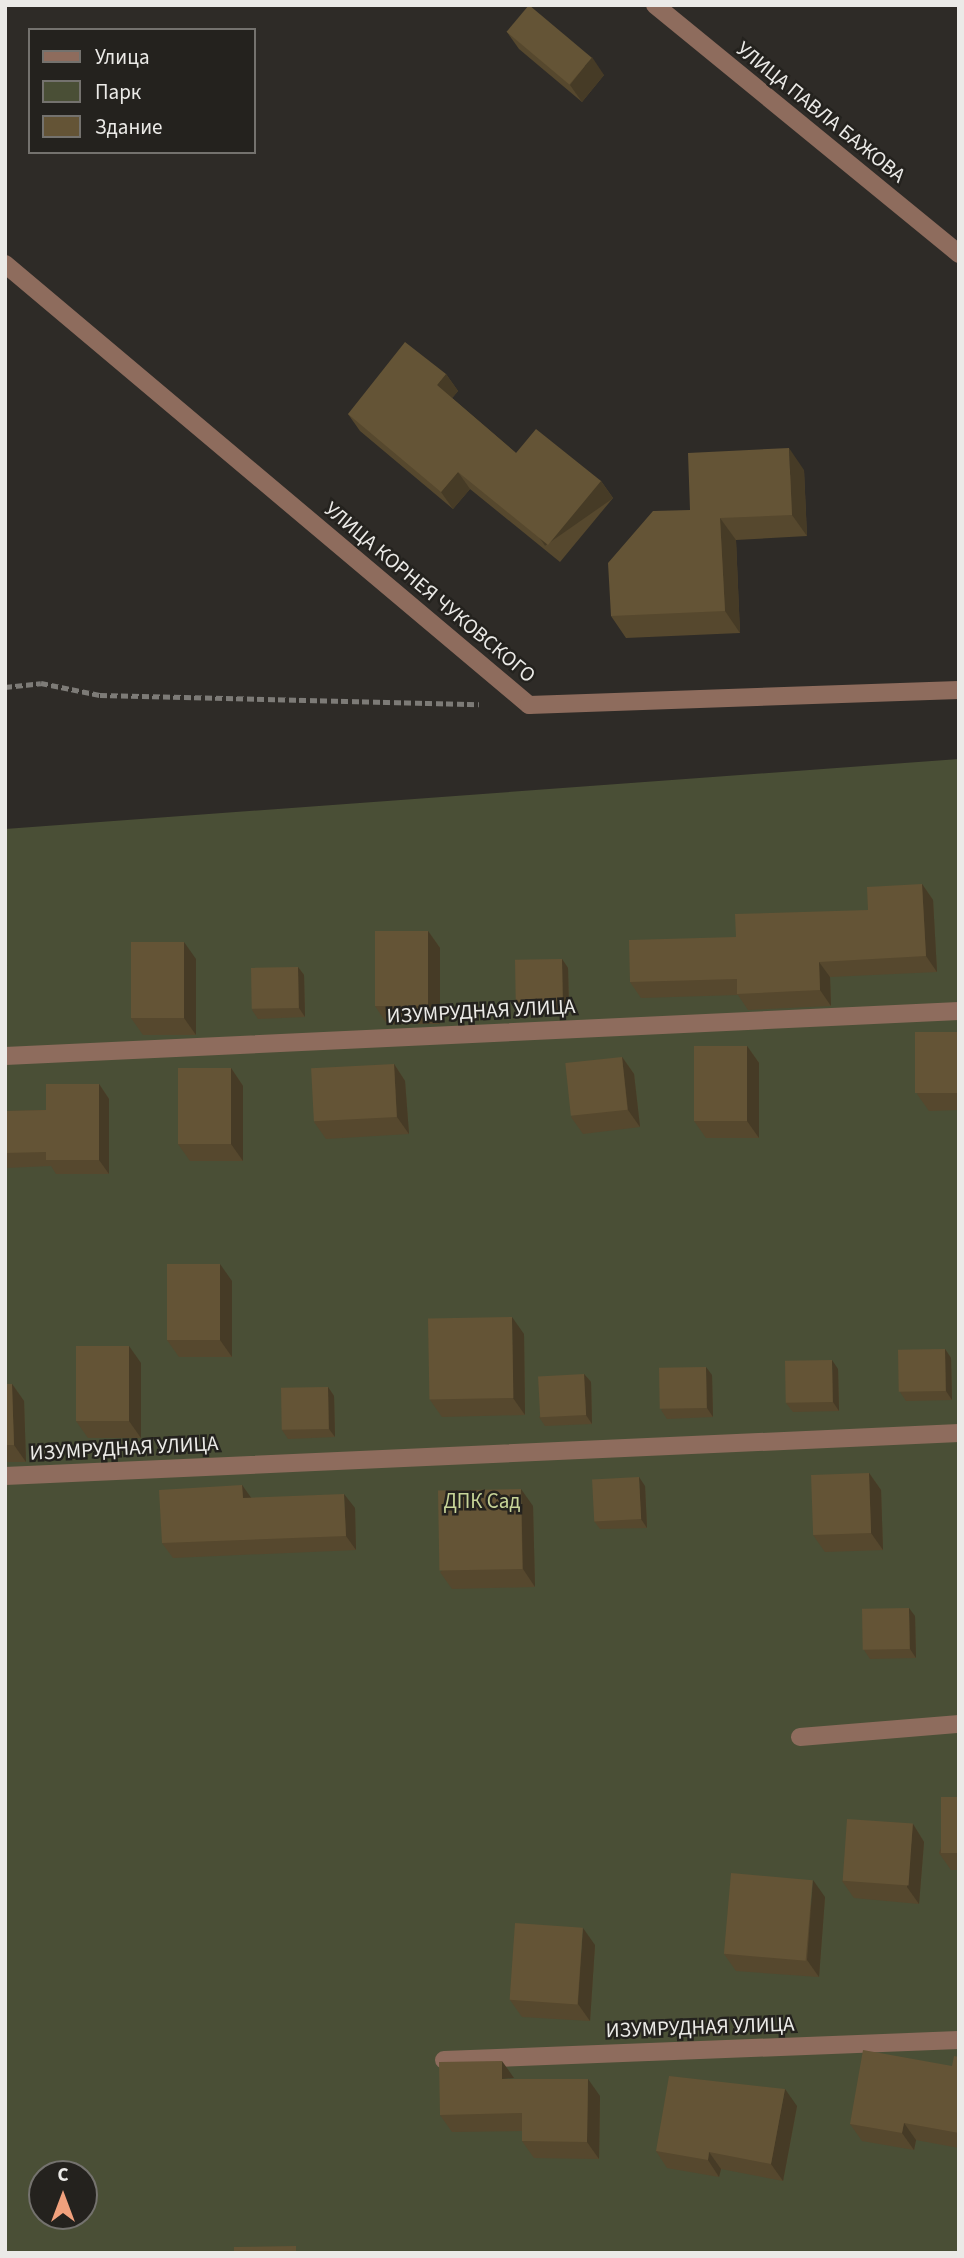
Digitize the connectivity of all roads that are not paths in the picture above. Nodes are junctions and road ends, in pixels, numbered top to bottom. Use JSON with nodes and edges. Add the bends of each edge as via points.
{"nodes":[{"id":1,"x":655,"y":5,"type":"edge"},
{"id":2,"x":959,"y":254,"type":"edge"},
{"id":3,"x":5,"y":264,"type":"edge"},
{"id":4,"x":959,"y":690,"type":"edge"},
{"id":5,"x":959,"y":1011,"type":"edge"},
{"id":6,"x":5,"y":1056,"type":"edge"},
{"id":7,"x":959,"y":1433,"type":"edge"},
{"id":8,"x":5,"y":1476,"type":"edge"},
{"id":9,"x":959,"y":1724,"type":"edge"},
{"id":10,"x":800,"y":1737,"type":"dead end"},
{"id":11,"x":959,"y":2040,"type":"edge"},
{"id":12,"x":444,"y":2060,"type":"edge"}],
"edges":[{"from":1,"to":2,"type":"street","name":"УЛИЦА ПАВЛА БАЖОВА"},
{"from":3,"to":4,"type":"street","name":"УЛИЦА КОРНЕЯ ЧУКОВСКОГО","via":[[529,705]]},
{"from":5,"to":6,"type":"street","name":"ИЗУМРУДНАЯ УЛИЦА"},
{"from":7,"to":8,"type":"street","name":"ИЗУМРУДНАЯ УЛИЦА"},
{"from":9,"to":10,"type":"street"},
{"from":11,"to":12,"type":"street","name":"ИЗУМРУДНАЯ УЛИЦА"}]}
